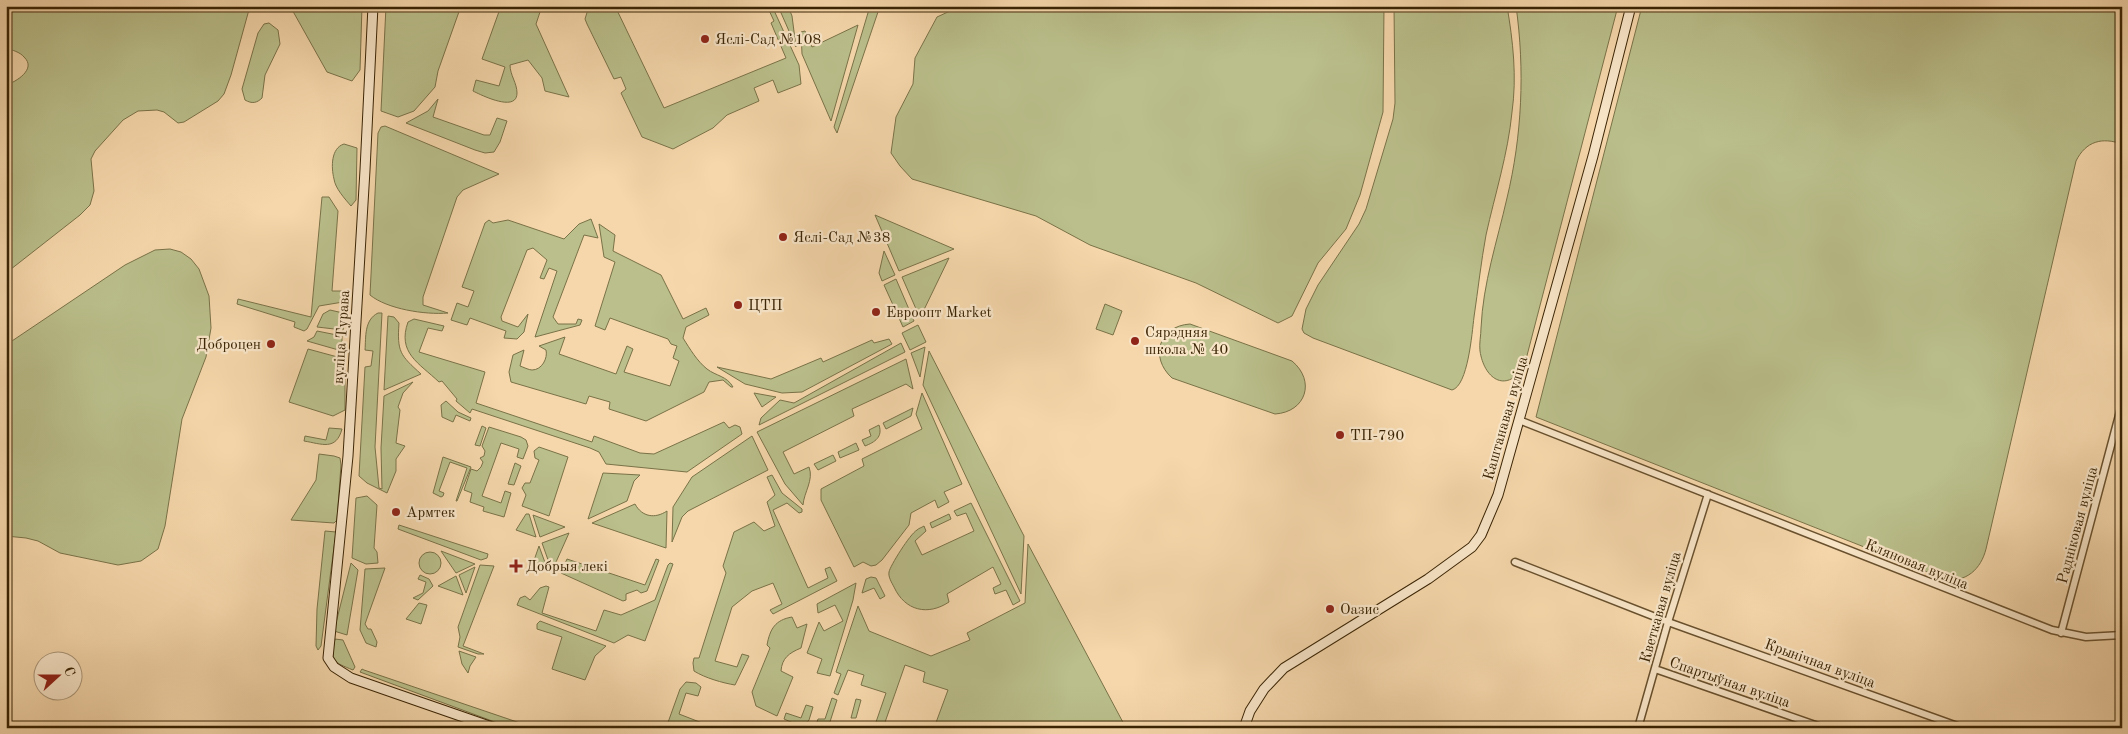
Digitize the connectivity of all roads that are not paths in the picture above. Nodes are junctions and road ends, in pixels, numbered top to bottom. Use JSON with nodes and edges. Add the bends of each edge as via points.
{"nodes":[{"id":1,"x":373,"y":6,"type":"edge"},
{"id":2,"x":1631,"y":6,"type":"edge"},
{"id":3,"x":2122,"y":404,"type":"edge"},
{"id":4,"x":1519,"y":420,"type":"junction"},
{"id":5,"x":2119,"y":424,"type":"edge"},
{"id":6,"x":1708,"y":494,"type":"junction"},
{"id":7,"x":1515,"y":562,"type":"dead end"},
{"id":8,"x":1668,"y":622,"type":"junction"},
{"id":9,"x":2061,"y":633,"type":"junction"},
{"id":10,"x":2122,"y":635,"type":"edge"},
{"id":11,"x":1655,"y":669,"type":"junction"},
{"id":12,"x":495,"y":728,"type":"edge"},
{"id":13,"x":1244,"y":728,"type":"edge"},
{"id":14,"x":1638,"y":728,"type":"edge"},
{"id":15,"x":1824,"y":728,"type":"edge"},
{"id":16,"x":1963,"y":728,"type":"edge"}],
"edges":[{"from":1,"to":12,"type":"main road","name":"вуліца Турава","via":[[348,456],[328,658],[334,667],[351,678]]},
{"from":2,"to":4,"type":"main road","name":"Каштанавая вуліца"},
{"from":3,"to":5,"type":"street","name":"Радніковая вуліца"},
{"from":4,"to":6,"type":"street","name":"Кляновая вуліца"},
{"from":4,"to":13,"type":"main road","name":"Каштанавая вуліца","via":[[1498,495],[1482,535],[1472,547],[1428,579],[1284,668],[1264,689]]},
{"from":5,"to":9,"type":"street","name":"Радніковая вуліца"},
{"from":6,"to":8,"type":"street","name":"Кветкавая вуліца"},
{"from":6,"to":9,"type":"street","name":"Кляновая вуліца"},
{"from":7,"to":8,"type":"street","name":"Крынічная вуліца"},
{"from":8,"to":11,"type":"street","name":"Кветкавая вуліца"},
{"from":8,"to":16,"type":"street","name":"Крынічная вуліца"},
{"from":9,"to":10,"type":"street","name":"Кляновая вуліца","via":[[2086,637]]},
{"from":11,"to":14,"type":"street","name":"Кветкавая вуліца"},
{"from":11,"to":15,"type":"street","name":"Спартыўная вуліца"}]}
